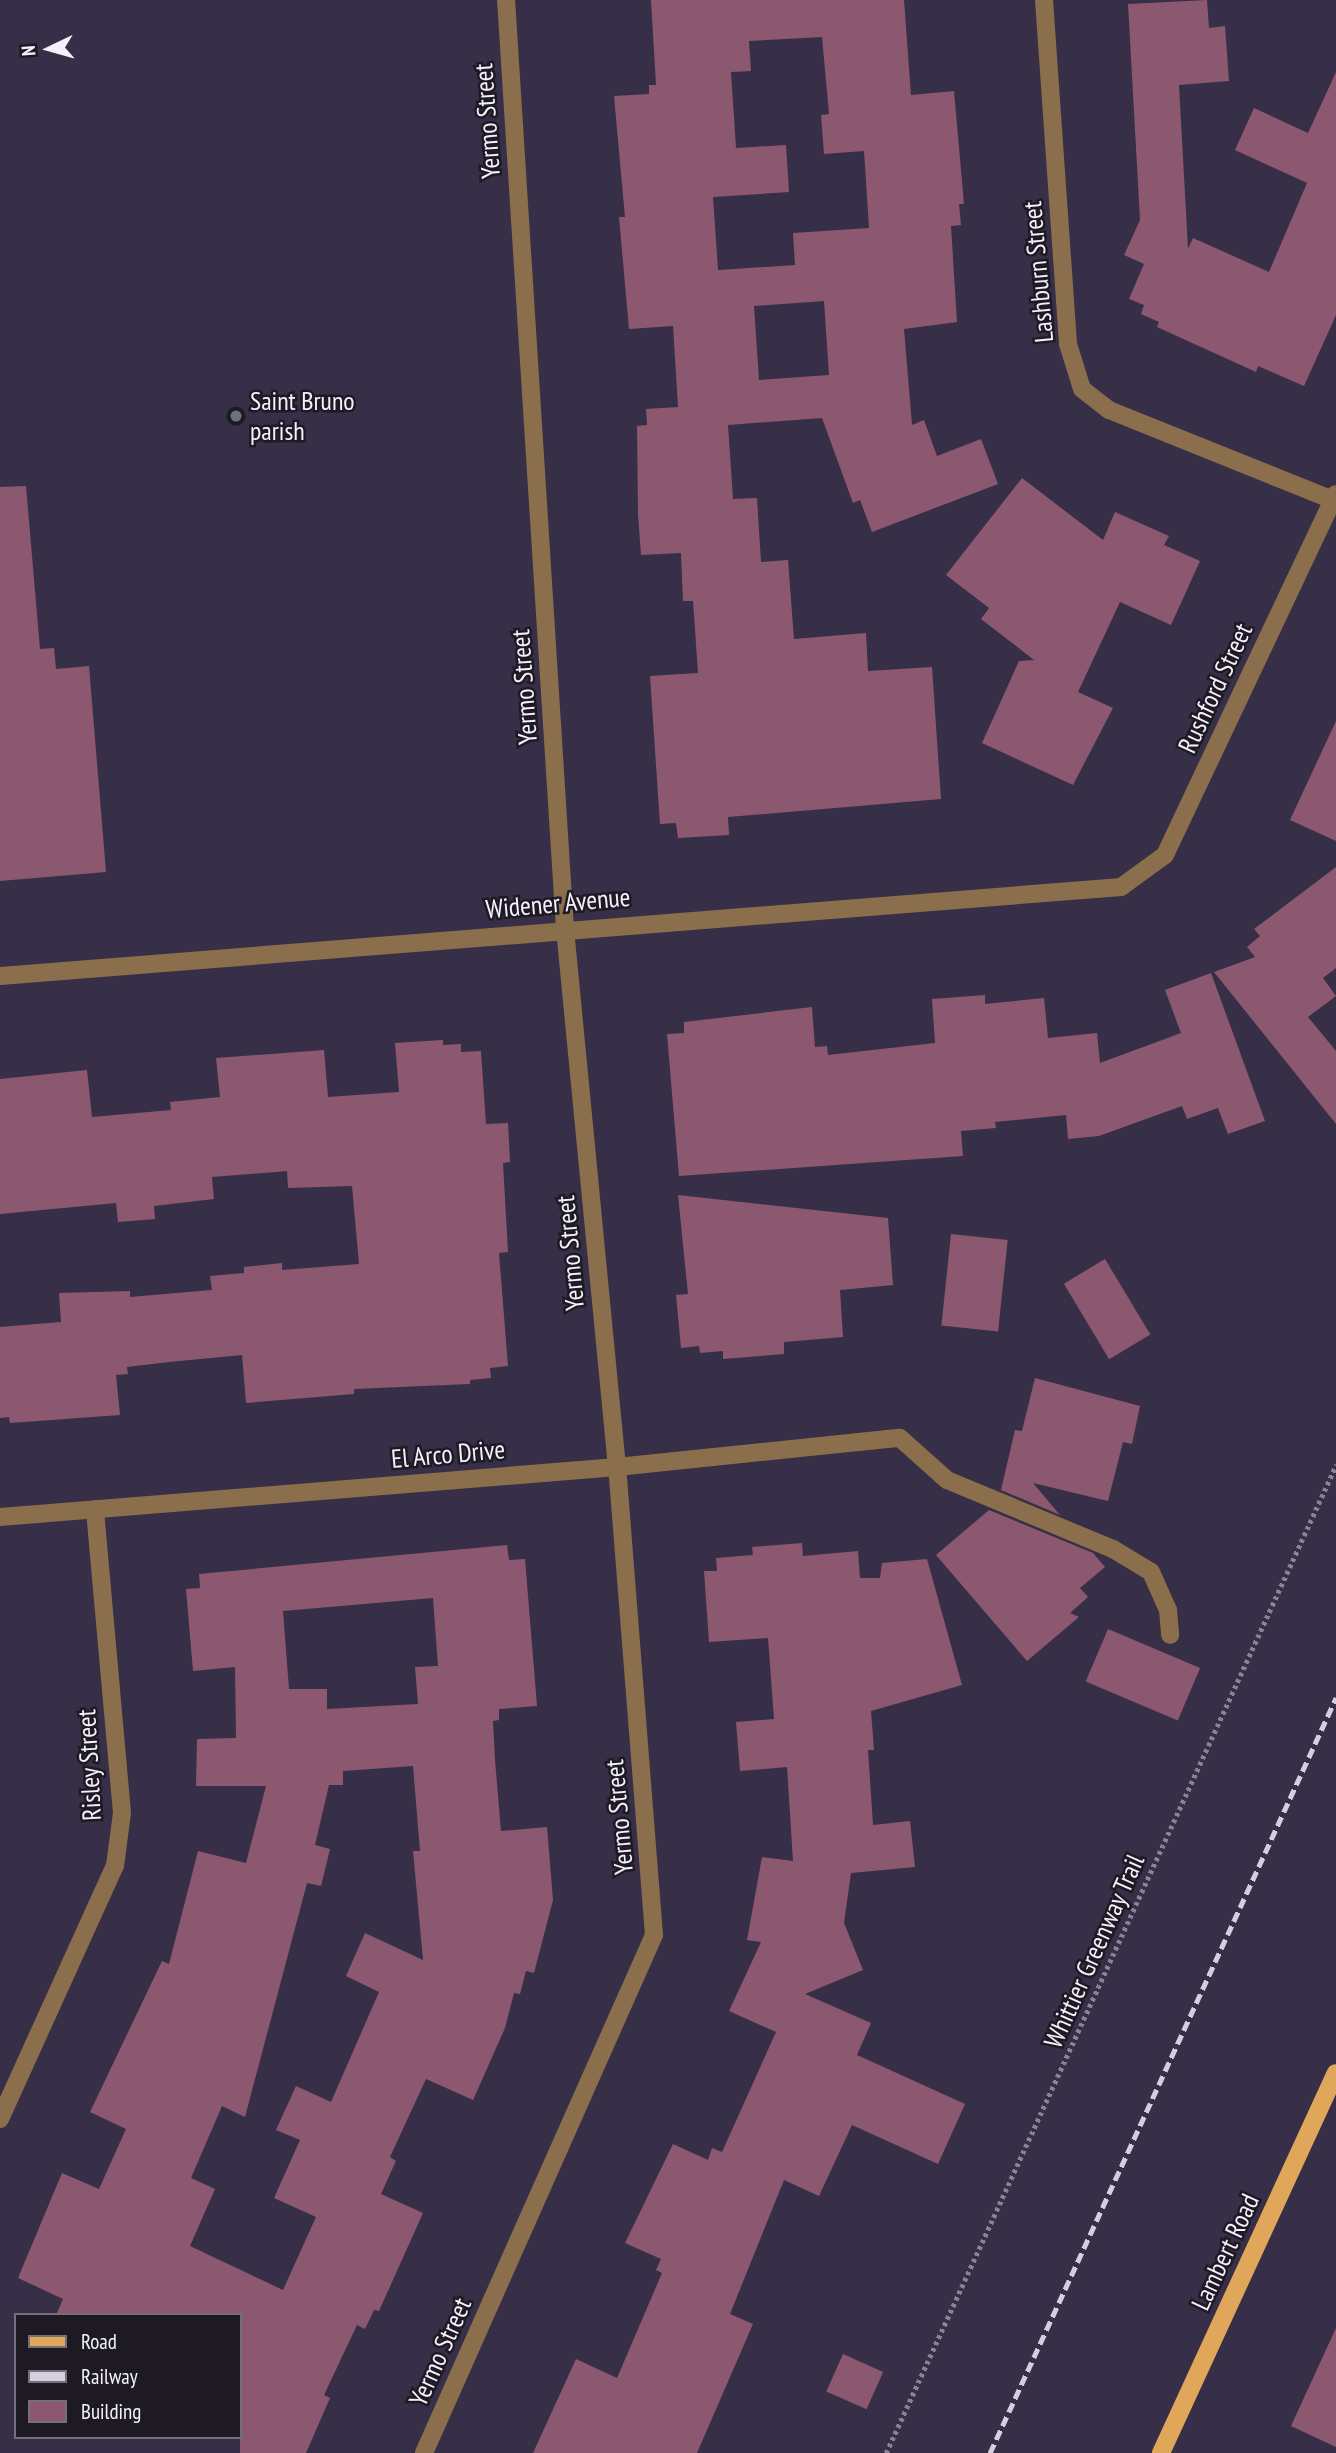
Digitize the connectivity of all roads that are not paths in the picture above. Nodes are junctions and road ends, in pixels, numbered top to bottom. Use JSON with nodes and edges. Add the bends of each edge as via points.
{"nodes":[{"id":1,"x":506,"y":0,"type":"edge"},
{"id":2,"x":1044,"y":0,"type":"edge"},
{"id":3,"x":1335,"y":497,"type":"edge"},
{"id":4,"x":1121,"y":887,"type":"joint"},
{"id":5,"x":565,"y":929,"type":"junction"},
{"id":6,"x":0,"y":976,"type":"edge"},
{"id":7,"x":617,"y":1467,"type":"junction"},
{"id":8,"x":95,"y":1509,"type":"junction"},
{"id":9,"x":0,"y":1517,"type":"edge"},
{"id":10,"x":1170,"y":1635,"type":"dead end"},
{"id":11,"x":1336,"y":2073,"type":"edge"},
{"id":12,"x":0,"y":2119,"type":"edge"},
{"id":13,"x":424,"y":2453,"type":"edge"},
{"id":14,"x":1161,"y":2453,"type":"edge"}],
"edges":[{"from":1,"to":5,"type":"street","name":"Yermo Street"},
{"from":2,"to":3,"type":"street","name":"Lashburn Street","via":[[1068,344],[1082,389],[1109,410]]},
{"from":3,"to":4,"type":"street","name":"Rushford Street","via":[[1165,855]]},
{"from":4,"to":5,"type":"street","name":"Widener Avenue"},
{"from":5,"to":6,"type":"street","name":"Widener Avenue"},
{"from":5,"to":7,"type":"street","name":"Yermo Street"},
{"from":7,"to":8,"type":"street","name":"El Arco Drive"},
{"from":7,"to":10,"type":"street","name":"El Arco Drive","via":[[900,1438],[947,1479],[1113,1549],[1151,1572],[1168,1611]]},
{"from":7,"to":13,"type":"street","name":"Yermo Street","via":[[654,1935]]},
{"from":8,"to":9,"type":"street","name":"El Arco Drive"},
{"from":8,"to":12,"type":"street","name":"Risley Street","via":[[122,1813],[115,1866]]},
{"from":11,"to":14,"type":"main road","name":"Lambert Road"}]}
